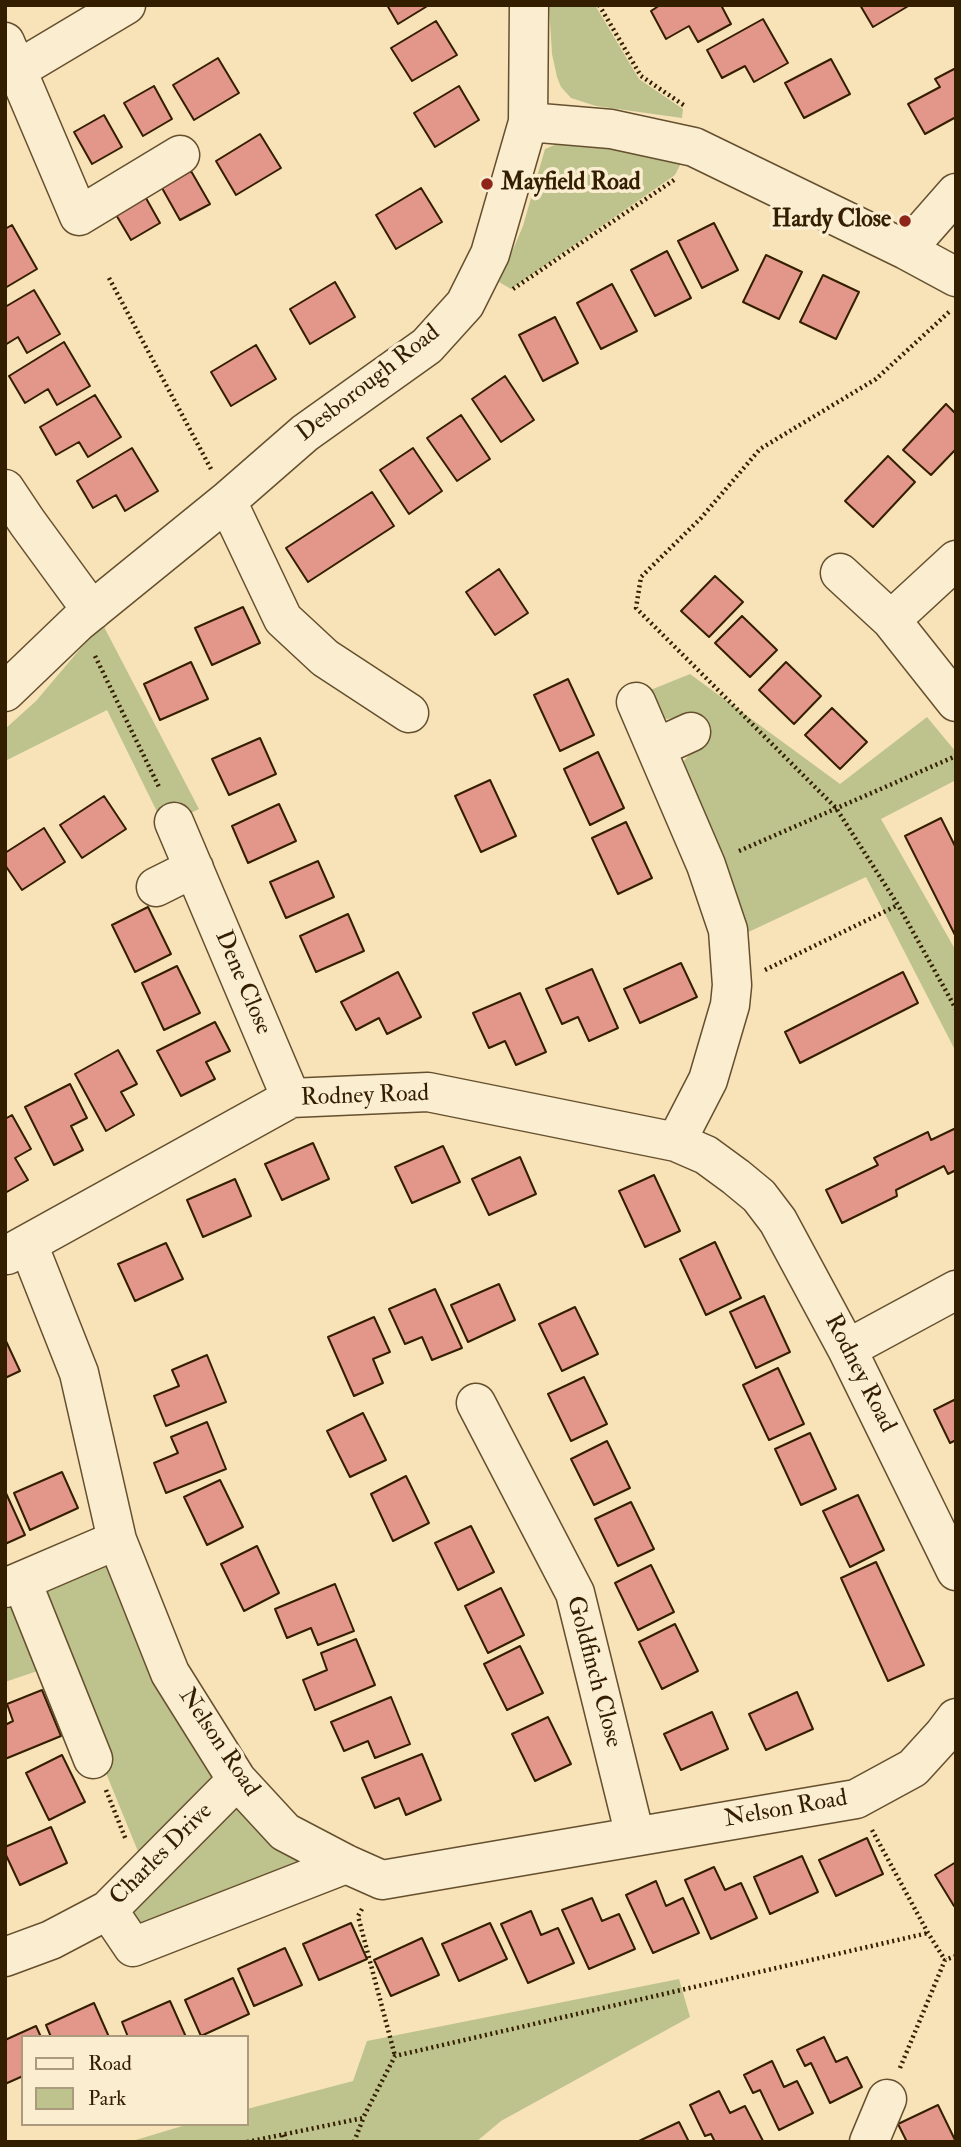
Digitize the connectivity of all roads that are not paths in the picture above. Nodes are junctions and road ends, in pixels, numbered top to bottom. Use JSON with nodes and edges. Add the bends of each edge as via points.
{"nodes":[{"id":1,"x":127,"y":5,"type":"edge"},
{"id":2,"x":529,"y":5,"type":"edge"},
{"id":3,"x":11,"y":56,"type":"edge"},
{"id":4,"x":528,"y":122,"type":"junction"},
{"id":5,"x":180,"y":155,"type":"dead end"},
{"id":6,"x":956,"y":193,"type":"edge"},
{"id":7,"x":906,"y":250,"type":"junction"},
{"id":8,"x":956,"y":278,"type":"edge"},
{"id":9,"x":5,"y":489,"type":"edge"},
{"id":10,"x":227,"y":501,"type":"junction"},
{"id":11,"x":956,"y":559,"type":"edge"},
{"id":12,"x":840,"y":573,"type":"dead end"},
{"id":13,"x":85,"y":617,"type":"junction"},
{"id":14,"x":891,"y":620,"type":"junction"},
{"id":15,"x":5,"y":692,"type":"edge"},
{"id":16,"x":636,"y":702,"type":"dead end"},
{"id":17,"x":956,"y":702,"type":"edge"},
{"id":18,"x":409,"y":713,"type":"dead end"},
{"id":19,"x":691,"y":732,"type":"dead end"},
{"id":20,"x":656,"y":748,"type":"junction"},
{"id":21,"x":174,"y":822,"type":"road end"},
{"id":22,"x":194,"y":868,"type":"junction"},
{"id":23,"x":156,"y":887,"type":"dead end"},
{"id":24,"x":291,"y":1098,"type":"junction"},
{"id":25,"x":676,"y":1142,"type":"junction"},
{"id":26,"x":17,"y":1250,"type":"edge"},
{"id":27,"x":956,"y":1290,"type":"edge"},
{"id":28,"x":848,"y":1349,"type":"junction"},
{"id":29,"x":476,"y":1403,"type":"dead end"},
{"id":30,"x":117,"y":1541,"type":"junction"},
{"id":31,"x":956,"y":1571,"type":"edge"},
{"id":32,"x":14,"y":1585,"type":"edge"},
{"id":33,"x":956,"y":1718,"type":"edge"},
{"id":34,"x":93,"y":1759,"type":"road end"},
{"id":35,"x":237,"y":1780,"type":"junction"},
{"id":36,"x":635,"y":1836,"type":"junction"},
{"id":37,"x":346,"y":1864,"type":"junction"},
{"id":38,"x":108,"y":1910,"type":"junction"},
{"id":39,"x":5,"y":1957,"type":"edge"},
{"id":40,"x":887,"y":2099,"type":"road end"},
{"id":41,"x":869,"y":2142,"type":"edge"}],
"edges":[{"from":1,"to":3,"type":"street"},
{"from":2,"to":4,"type":"street","name":"Desborough Road"},
{"from":3,"to":5,"type":"street","via":[[79,216]]},
{"from":4,"to":7,"type":"street","via":[[611,129],[694,148]]},
{"from":4,"to":10,"type":"street","name":"Desborough Road","via":[[490,254],[465,304],[427,346],[305,433]]},
{"from":6,"to":7,"type":"street"},
{"from":7,"to":8,"type":"street"},
{"from":9,"to":13,"type":"street"},
{"from":10,"to":13,"type":"street","name":"Desborough Road"},
{"from":10,"to":18,"type":"street","via":[[284,619],[325,658]]},
{"from":11,"to":14,"type":"street"},
{"from":12,"to":14,"type":"street"},
{"from":13,"to":15,"type":"street","name":"Desborough Road"},
{"from":14,"to":17,"type":"street"},
{"from":16,"to":20,"type":"street"},
{"from":19,"to":20,"type":"street"},
{"from":20,"to":25,"type":"street","via":[[706,865],[727,930],[732,985],[708,1080]]},
{"from":21,"to":22,"type":"street","name":"Dene Close"},
{"from":22,"to":23,"type":"street"},
{"from":22,"to":24,"type":"street","name":"Dene Close"},
{"from":24,"to":25,"type":"street","name":"Rodney Road","via":[[428,1092]]},
{"from":24,"to":26,"type":"street","name":"Rodney Road"},
{"from":25,"to":28,"type":"street","name":"Rodney Road","via":[[706,1155],[759,1196],[778,1221]]},
{"from":26,"to":30,"type":"street","name":"Nelson Road","via":[[79,1373]]},
{"from":27,"to":28,"type":"street"},
{"from":28,"to":31,"type":"street","name":"Rodney Road"},
{"from":29,"to":36,"type":"street","name":"Goldfinch Close","via":[[575,1593]]},
{"from":30,"to":32,"type":"street"},
{"from":30,"to":35,"type":"street","name":"Nelson Road","via":[[170,1673]]},
{"from":32,"to":34,"type":"street"},
{"from":33,"to":36,"type":"street","name":"Nelson Road","via":[[913,1768],[856,1799]]},
{"from":35,"to":37,"type":"street","name":"Nelson Road","via":[[285,1832]]},
{"from":35,"to":38,"type":"street","name":"Charles Drive"},
{"from":36,"to":37,"type":"street","name":"Nelson Road","via":[[382,1880]]},
{"from":37,"to":38,"type":"street","via":[[134,1947]]},
{"from":38,"to":39,"type":"street","name":"Charles Drive","via":[[51,1940]]},
{"from":40,"to":41,"type":"street"}]}
